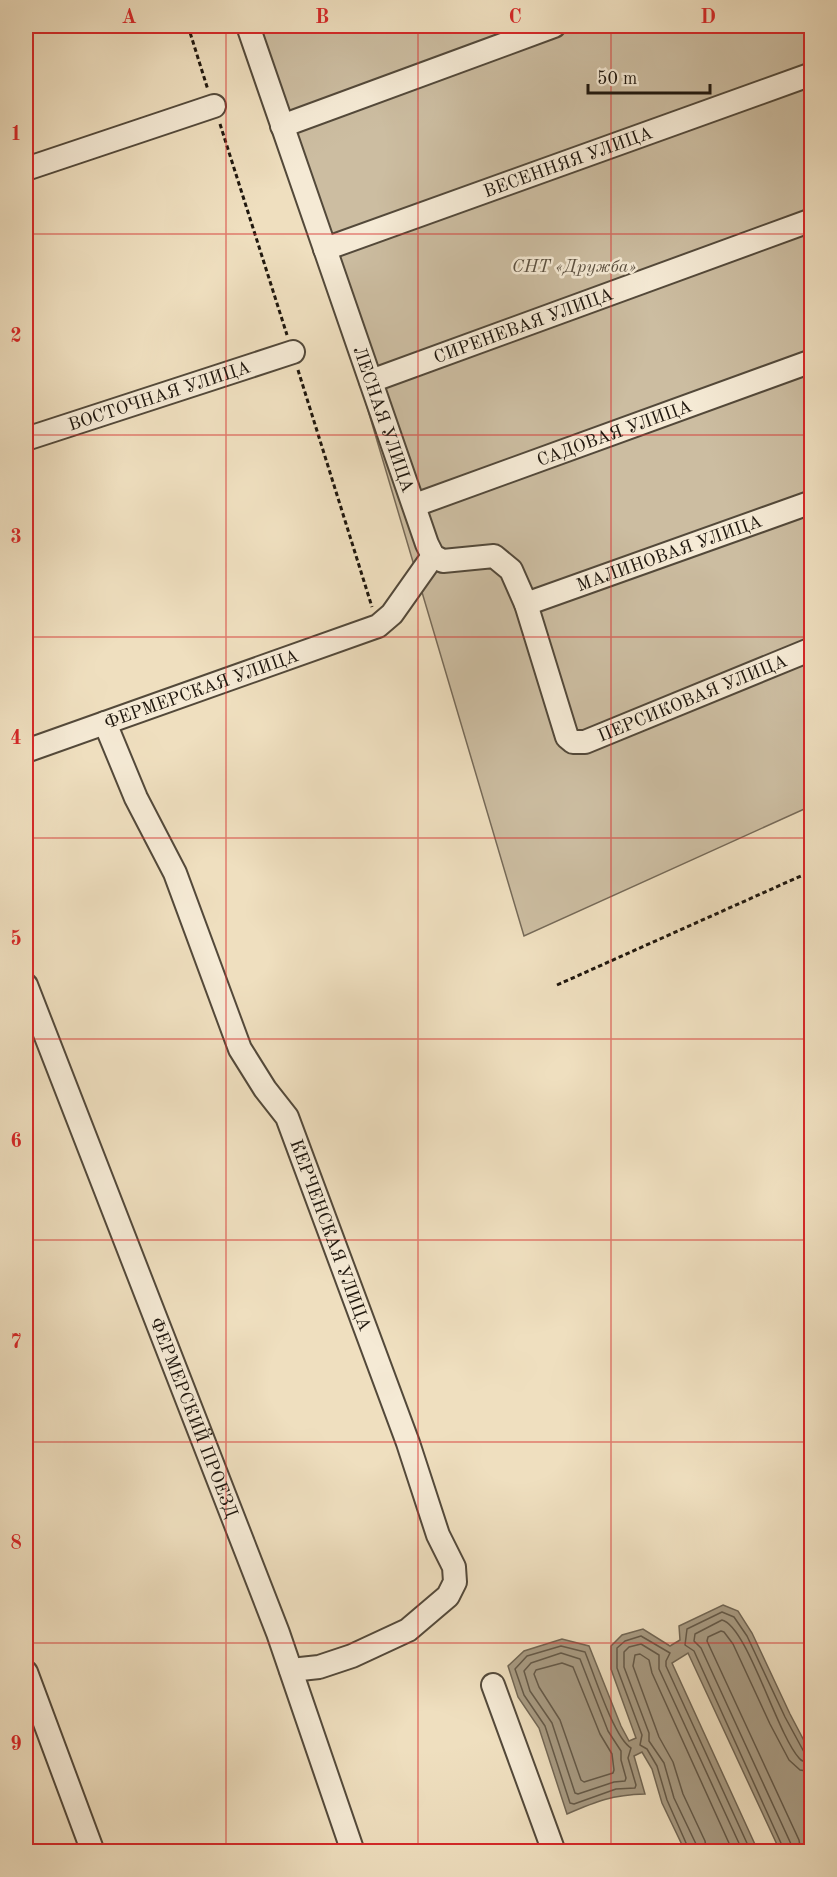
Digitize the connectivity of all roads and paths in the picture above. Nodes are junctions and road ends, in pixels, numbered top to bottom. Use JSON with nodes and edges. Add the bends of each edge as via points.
{"nodes":[{"id":1,"x":188,"y":26,"type":"edge"},
{"id":2,"x":248,"y":26,"type":"edge"},
{"id":3,"x":554,"y":26,"type":"edge"},
{"id":4,"x":812,"y":74,"type":"edge"},
{"id":5,"x":213,"y":106,"type":"junction"},
{"id":6,"x":282,"y":126,"type":"junction"},
{"id":7,"x":26,"y":169,"type":"edge"},
{"id":8,"x":812,"y":220,"type":"edge"},
{"id":9,"x":325,"y":249,"type":"junction"},
{"id":10,"x":293,"y":352,"type":"junction"},
{"id":11,"x":812,"y":361,"type":"edge"},
{"id":12,"x":371,"y":381,"type":"junction"},
{"id":13,"x":26,"y":439,"type":"edge"},
{"id":14,"x":812,"y":502,"type":"edge"},
{"id":15,"x":415,"y":505,"type":"junction"},
{"id":16,"x":433,"y":556,"type":"junction"},
{"id":17,"x":526,"y":604,"type":"junction"},
{"id":18,"x":378,"y":626,"type":"junction"},
{"id":19,"x":812,"y":649,"type":"edge"},
{"id":20,"x":105,"y":723,"type":"junction"},
{"id":21,"x":26,"y":751,"type":"edge"},
{"id":22,"x":812,"y":871,"type":"edge"},
{"id":23,"x":26,"y":985,"type":"edge"},
{"id":24,"x":557,"y":985,"type":"dead end"},
{"id":25,"x":291,"y":1670,"type":"junction"},
{"id":26,"x":26,"y":1672,"type":"edge"},
{"id":27,"x":493,"y":1685,"type":"dead end"},
{"id":28,"x":93,"y":1851,"type":"edge"},
{"id":29,"x":353,"y":1851,"type":"edge"},
{"id":30,"x":554,"y":1851,"type":"edge"}],
"edges":[{"from":1,"to":5,"type":"path"},
{"from":2,"to":6,"type":"street","name":"ЛЕСНАЯ УЛИЦА"},
{"from":3,"to":6,"type":"street"},
{"from":4,"to":9,"type":"street","name":"ВЕСЕННЯЯ УЛИЦА"},
{"from":5,"to":7,"type":"street"},
{"from":5,"to":10,"type":"path"},
{"from":6,"to":9,"type":"street","name":"ЛЕСНАЯ УЛИЦА"},
{"from":8,"to":12,"type":"street","name":"СИРЕНЕВАЯ УЛИЦА"},
{"from":9,"to":12,"type":"street","name":"ЛЕСНАЯ УЛИЦА"},
{"from":10,"to":13,"type":"street","name":"ВОСТОЧНАЯ УЛИЦА"},
{"from":10,"to":18,"type":"path"},
{"from":11,"to":15,"type":"street","name":"САДОВАЯ УЛИЦА"},
{"from":12,"to":15,"type":"street","name":"ЛЕСНАЯ УЛИЦА"},
{"from":14,"to":17,"type":"street","name":"МАЛИНОВАЯ УЛИЦА"},
{"from":15,"to":16,"type":"street","name":"ЛЕСНАЯ УЛИЦА"},
{"from":16,"to":17,"type":"street","via":[[443,561],[494,556],[511,570]]},
{"from":16,"to":18,"type":"street","via":[[392,614]]},
{"from":17,"to":19,"type":"street","name":"ПЕРСИКОВАЯ УЛИЦА","via":[[567,737],[573,742],[585,742]]},
{"from":18,"to":20,"type":"street","name":"ФЕРМЕРСКАЯ УЛИЦА"},
{"from":20,"to":21,"type":"street","name":"ФЕРМЕРСКАЯ УЛИЦА"},
{"from":20,"to":25,"type":"street","name":"КЕРЧЕНСКАЯ УЛИЦА","via":[[136,798],[175,873],[240,1048],[287,1117],[453,1567],[455,1582],[448,1596],[408,1630],[352,1656],[319,1667]]},
{"from":22,"to":24,"type":"path"},
{"from":23,"to":25,"type":"street","name":"ФЕРМЕРСКИЙ ПРОЕЗД"},
{"from":25,"to":29,"type":"street","name":"ФЕРМЕРСКИЙ ПРОЕЗД"},
{"from":26,"to":28,"type":"street"},
{"from":27,"to":30,"type":"street"}]}
